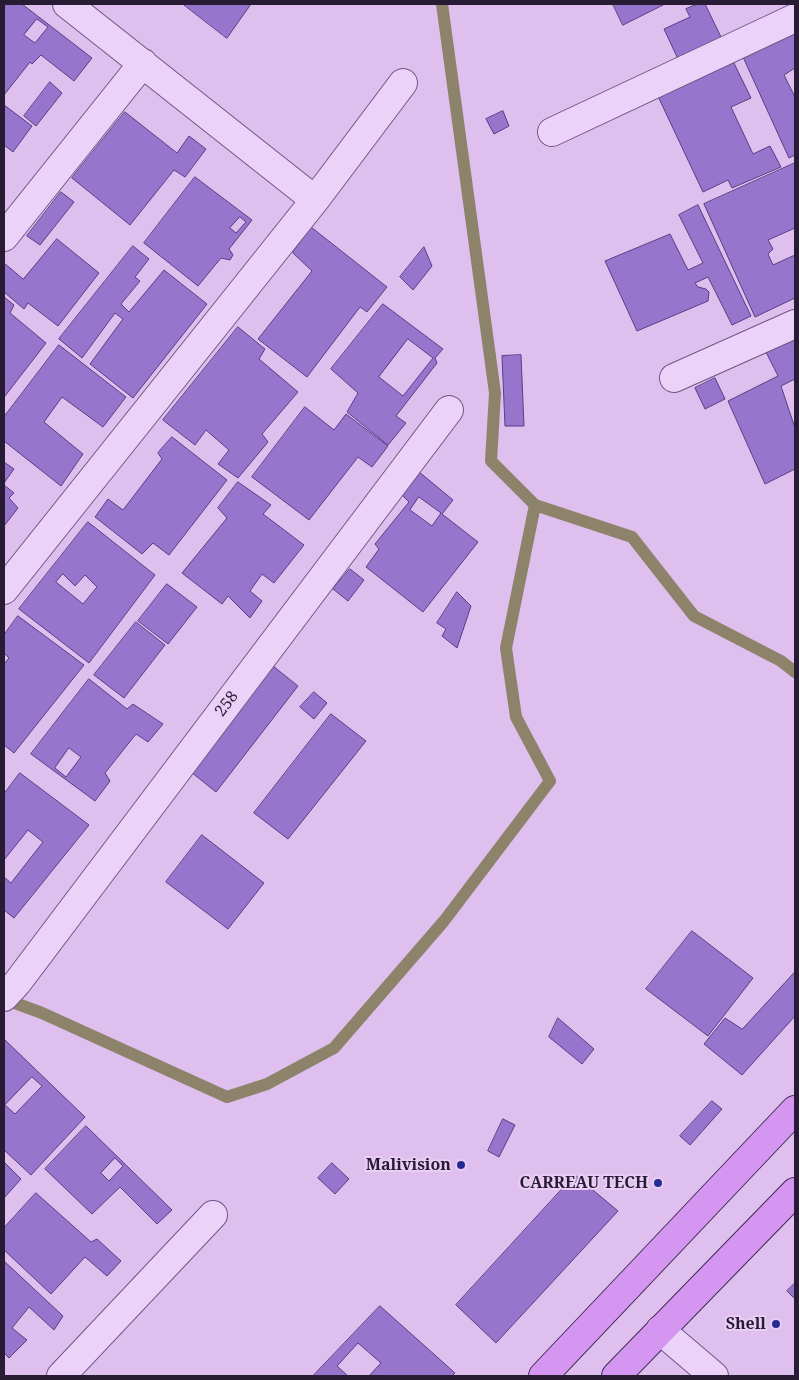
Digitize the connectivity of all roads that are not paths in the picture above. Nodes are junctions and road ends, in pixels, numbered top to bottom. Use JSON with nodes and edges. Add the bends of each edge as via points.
{"nodes":[{"id":1,"x":67,"y":4,"type":"edge"},
{"id":2,"x":795,"y":18,"type":"edge"},
{"id":3,"x":142,"y":63,"type":"junction"},
{"id":4,"x":403,"y":83,"type":"dead end"},
{"id":5,"x":552,"y":132,"type":"dead end"},
{"id":6,"x":315,"y":200,"type":"junction"},
{"id":7,"x":4,"y":238,"type":"edge"},
{"id":8,"x":795,"y":324,"type":"edge"},
{"id":9,"x":674,"y":378,"type":"dead end"},
{"id":10,"x":449,"y":410,"type":"dead end"},
{"id":11,"x":4,"y":590,"type":"edge"},
{"id":12,"x":4,"y":997,"type":"edge"},
{"id":13,"x":795,"y":1110,"type":"edge"},
{"id":14,"x":795,"y":1192,"type":"edge"},
{"id":15,"x":213,"y":1215,"type":"dead end"},
{"id":16,"x":660,"y":1330,"type":"junction"},
{"id":17,"x":61,"y":1376,"type":"edge"},
{"id":18,"x":543,"y":1376,"type":"edge"},
{"id":19,"x":616,"y":1376,"type":"edge"},
{"id":20,"x":714,"y":1376,"type":"edge"}],
"edges":[{"from":1,"to":3,"type":"street"},
{"from":2,"to":5,"type":"street"},
{"from":3,"to":6,"type":"street"},
{"from":3,"to":7,"type":"street"},
{"from":4,"to":6,"type":"street"},
{"from":6,"to":11,"type":"street"},
{"from":8,"to":9,"type":"street"},
{"from":10,"to":12,"type":"street","name":"258"},
{"from":13,"to":18,"type":"main road"},
{"from":14,"to":16,"type":"main road"},
{"from":15,"to":17,"type":"street"},
{"from":16,"to":19,"type":"main road"},
{"from":16,"to":20,"type":"street"}]}
